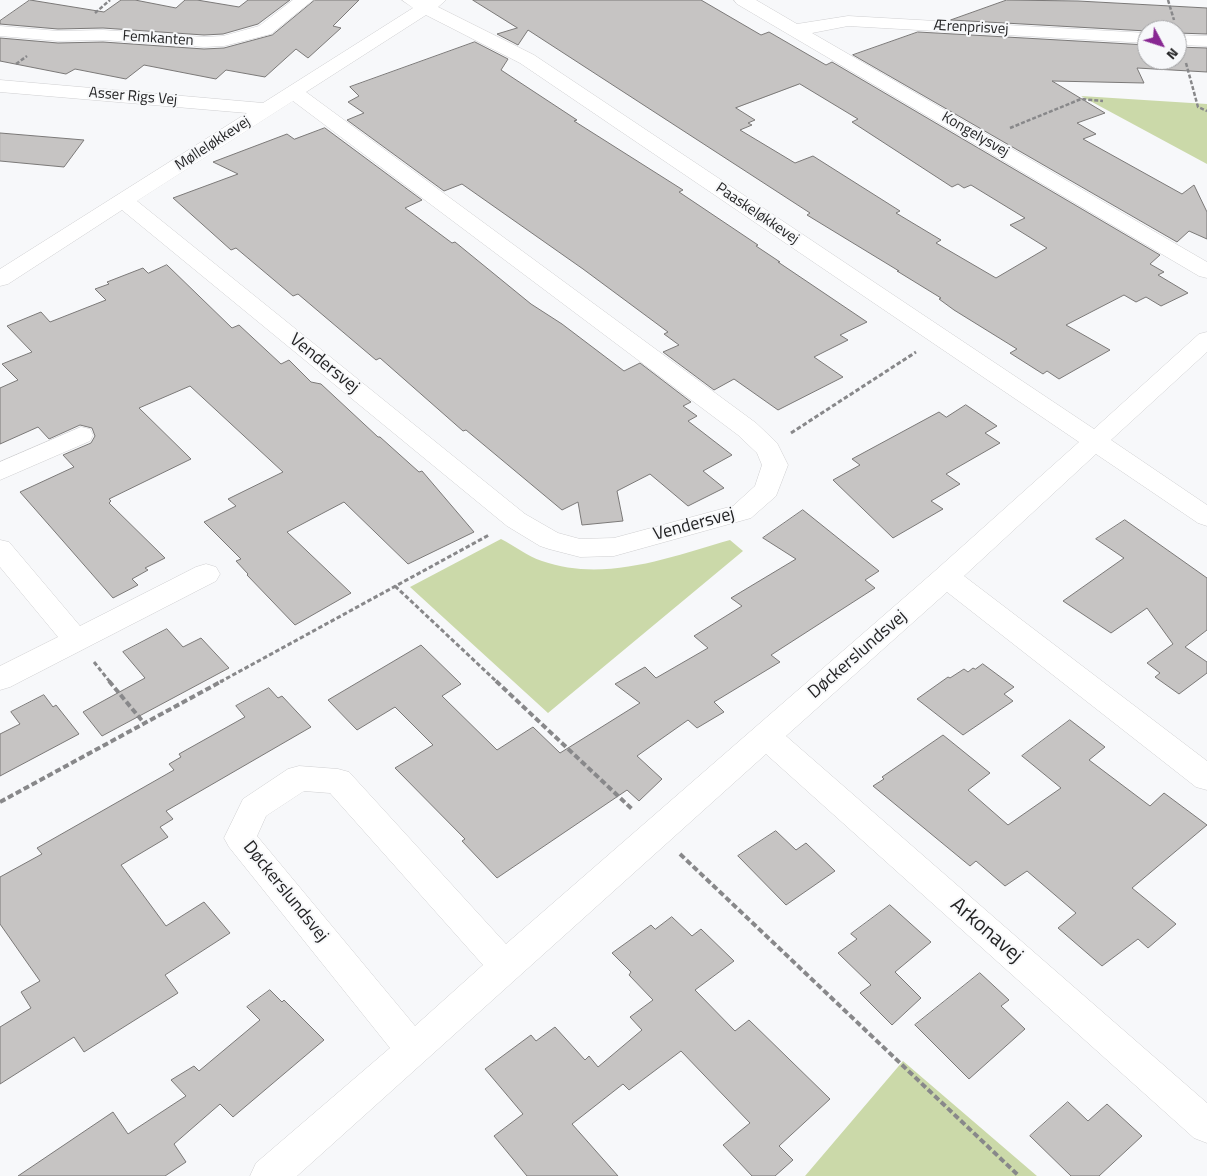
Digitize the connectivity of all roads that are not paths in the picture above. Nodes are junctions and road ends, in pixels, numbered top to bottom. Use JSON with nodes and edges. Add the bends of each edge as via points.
{"nodes":[{"id":1,"x":304,"y":0,"type":"edge"},
{"id":2,"x":743,"y":0,"type":"edge"},
{"id":3,"x":424,"y":2,"type":"edge"},
{"id":4,"x":795,"y":30,"type":"junction"},
{"id":5,"x":0,"y":31,"type":"edge"},
{"id":6,"x":1187,"y":36,"type":"edge"},
{"id":7,"x":1137,"y":37,"type":"edge"},
{"id":8,"x":1207,"y":41,"type":"edge"},
{"id":9,"x":0,"y":86,"type":"edge"},
{"id":10,"x":292,"y":91,"type":"junction"},
{"id":11,"x":266,"y":109,"type":"junction"},
{"id":12,"x":124,"y":201,"type":"junction"},
{"id":13,"x":1207,"y":271,"type":"edge"},
{"id":14,"x":0,"y":279,"type":"edge"},
{"id":15,"x":1207,"y":339,"type":"edge"},
{"id":16,"x":81,"y":435,"type":"dead end"},
{"id":17,"x":1095,"y":441,"type":"junction"},
{"id":18,"x":0,"y":472,"type":"edge"},
{"id":19,"x":1207,"y":517,"type":"edge"},
{"id":20,"x":0,"y":549,"type":"edge"},
{"id":21,"x":206,"y":574,"type":"dead end"},
{"id":22,"x":946,"y":577,"type":"junction"},
{"id":23,"x":76,"y":640,"type":"junction"},
{"id":24,"x":0,"y":679,"type":"edge"},
{"id":25,"x":766,"y":736,"type":"junction"},
{"id":26,"x":1207,"y":778,"type":"edge"},
{"id":27,"x":505,"y":966,"type":"junction"},
{"id":28,"x":413,"y":1050,"type":"junction"},
{"id":29,"x":1207,"y":1126,"type":"edge"},
{"id":30,"x":269,"y":1176,"type":"edge"}],
"edges":[{"from":1,"to":5,"type":"street","name":"Femkanten","via":[[265,30],[224,41]]},
{"from":2,"to":4,"type":"street","name":"Kongelysvej"},
{"from":3,"to":10,"type":"street","name":"Mølleløkkevej"},
{"from":3,"to":17,"type":"street","name":"Paaskeløkkevej","via":[[527,59]]},
{"from":4,"to":7,"type":"street","name":"Ærenprisvej","via":[[848,22]]},
{"from":4,"to":13,"type":"street","name":"Kongelysvej"},
{"from":6,"to":8,"type":"street"},
{"from":9,"to":11,"type":"street","name":"Asser Rigs Vej"},
{"from":10,"to":11,"type":"street","name":"Mølleløkkevej"},
{"from":10,"to":12,"type":"street","name":"Vendersvej","via":[[747,429],[768,449],[775,466],[767,490],[742,512],[614,547],[580,548],[549,540],[516,520]]},
{"from":11,"to":12,"type":"street","name":"Mølleløkkevej"},
{"from":12,"to":14,"type":"street","name":"Mølleløkkevej"},
{"from":15,"to":17,"type":"street","name":"Døckerslundsvej"},
{"from":16,"to":18,"type":"street"},
{"from":17,"to":19,"type":"street","name":"Paaskeløkkevej"},
{"from":17,"to":22,"type":"street","name":"Døckerslundsvej"},
{"from":20,"to":23,"type":"street"},
{"from":21,"to":23,"type":"street"},
{"from":22,"to":25,"type":"street","name":"Døckerslundsvej"},
{"from":22,"to":26,"type":"street"},
{"from":23,"to":24,"type":"street"},
{"from":25,"to":27,"type":"street","name":"Døckerslundsvej"},
{"from":25,"to":29,"type":"street","name":"Arkonavej"},
{"from":27,"to":28,"type":"street","name":"Døckerslundsvej"},
{"from":27,"to":28,"type":"street","name":"Døckerslundsvej","via":[[338,781],[299,778],[254,808],[240,838]]},
{"from":28,"to":30,"type":"street","name":"Døckerslundsvej"}]}
